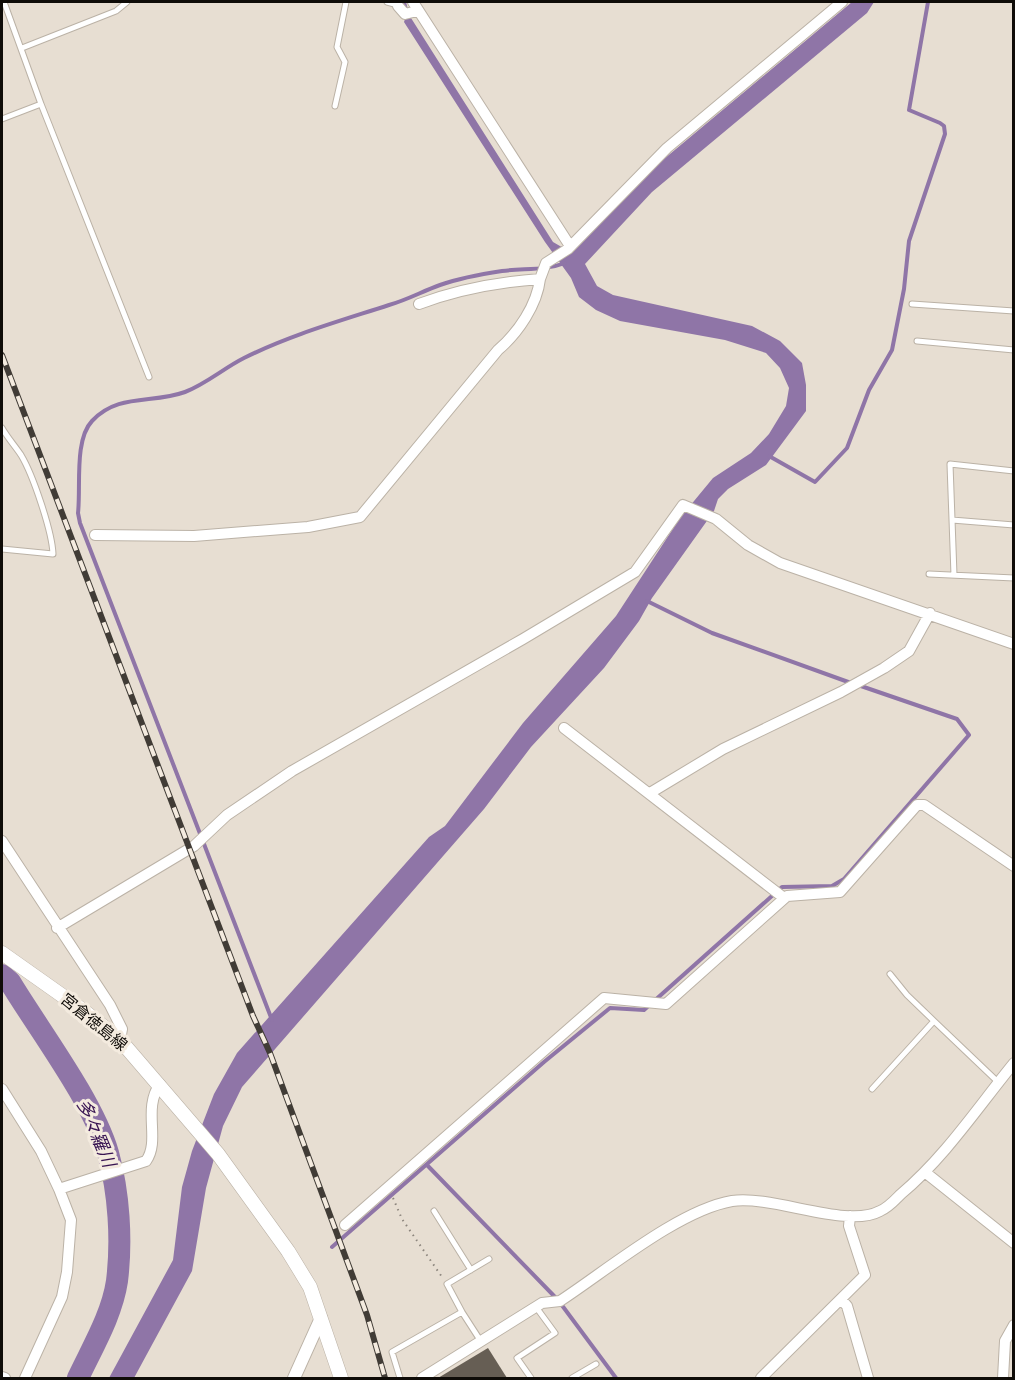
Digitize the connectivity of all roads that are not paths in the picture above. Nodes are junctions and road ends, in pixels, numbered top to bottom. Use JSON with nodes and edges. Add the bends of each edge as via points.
{"nodes":[{"id":1,"x":4,"y":2,"type":"edge"},
{"id":2,"x":127,"y":2,"type":"edge"},
{"id":3,"x":346,"y":2,"type":"edge"},
{"id":4,"x":387,"y":2,"type":"edge"},
{"id":5,"x":842,"y":2,"type":"edge"},
{"id":6,"x":399,"y":4,"type":"edge"},
{"id":7,"x":413,"y":9,"type":"edge"},
{"id":8,"x":22,"y":48,"type":"junction"},
{"id":9,"x":41,"y":104,"type":"junction"},
{"id":10,"x":335,"y":106,"type":"dead end"},
{"id":11,"x":2,"y":119,"type":"edge"},
{"id":12,"x":565,"y":250,"type":"junction"},
{"id":13,"x":542,"y":277,"type":"junction"},
{"id":14,"x":419,"y":303,"type":"dead end"},
{"id":15,"x":912,"y":304,"type":"dead end"},
{"id":16,"x":1014,"y":311,"type":"edge"},
{"id":17,"x":917,"y":341,"type":"dead end"},
{"id":18,"x":1014,"y":350,"type":"edge"},
{"id":19,"x":149,"y":377,"type":"dead end"},
{"id":20,"x":2,"y":428,"type":"edge"},
{"id":21,"x":1014,"y":471,"type":"edge"},
{"id":22,"x":952,"y":520,"type":"junction"},
{"id":23,"x":1014,"y":525,"type":"edge"},
{"id":24,"x":95,"y":535,"type":"dead end"},
{"id":25,"x":2,"y":549,"type":"edge"},
{"id":26,"x":929,"y":574,"type":"dead end"},
{"id":27,"x":954,"y":575,"type":"junction"},
{"id":28,"x":1014,"y":578,"type":"edge"},
{"id":29,"x":930,"y":613,"type":"junction"},
{"id":30,"x":1014,"y":644,"type":"edge"},
{"id":31,"x":564,"y":728,"type":"dead end"},
{"id":32,"x":650,"y":793,"type":"junction"},
{"id":33,"x":2,"y":841,"type":"edge"},
{"id":34,"x":1014,"y":866,"type":"edge"},
{"id":35,"x":780,"y":894,"type":"junction"},
{"id":36,"x":57,"y":928,"type":"junction"},
{"id":37,"x":2,"y":953,"type":"edge"},
{"id":38,"x":890,"y":974,"type":"dead end"},
{"id":39,"x":934,"y":1021,"type":"junction"},
{"id":40,"x":120,"y":1040,"type":"junction"},
{"id":41,"x":1014,"y":1063,"type":"edge"},
{"id":42,"x":998,"y":1082,"type":"junction"},
{"id":43,"x":160,"y":1084,"type":"junction"},
{"id":44,"x":2,"y":1089,"type":"edge"},
{"id":45,"x":872,"y":1089,"type":"dead end"},
{"id":46,"x":927,"y":1173,"type":"junction"},
{"id":47,"x":59,"y":1189,"type":"junction"},
{"id":48,"x":434,"y":1211,"type":"dead end"},
{"id":49,"x":850,"y":1216,"type":"junction"},
{"id":50,"x":345,"y":1225,"type":"dead end"},
{"id":51,"x":1014,"y":1243,"type":"edge"},
{"id":52,"x":489,"y":1259,"type":"dead end"},
{"id":53,"x":471,"y":1270,"type":"junction"},
{"id":54,"x":841,"y":1299,"type":"junction"},
{"id":55,"x":536,"y":1307,"type":"junction"},
{"id":56,"x":462,"y":1312,"type":"junction"},
{"id":57,"x":321,"y":1318,"type":"junction"},
{"id":58,"x":1014,"y":1325,"type":"edge"},
{"id":59,"x":480,"y":1340,"type":"junction"},
{"id":60,"x":596,"y":1364,"type":"dead end"},
{"id":61,"x":867,"y":1375,"type":"edge"},
{"id":62,"x":582,"y":1376,"type":"edge"},
{"id":63,"x":25,"y":1378,"type":"edge"},
{"id":64,"x":294,"y":1378,"type":"edge"},
{"id":65,"x":341,"y":1378,"type":"edge"},
{"id":66,"x":400,"y":1378,"type":"edge"},
{"id":67,"x":422,"y":1378,"type":"edge"},
{"id":68,"x":531,"y":1378,"type":"edge"},
{"id":69,"x":572,"y":1378,"type":"edge"},
{"id":70,"x":761,"y":1378,"type":"edge"},
{"id":71,"x":856,"y":1378,"type":"edge"},
{"id":72,"x":1003,"y":1378,"type":"edge"}],
"edges":[{"from":1,"to":8,"type":"lane"},
{"from":2,"to":8,"type":"lane","via":[[116,11]]},
{"from":3,"to":10,"type":"lane","via":[[336,47],[345,62]]},
{"from":4,"to":6,"type":"lane"},
{"from":5,"to":12,"type":"street","via":[[667,148]]},
{"from":6,"to":7,"type":"street","via":[[402,14]]},
{"from":7,"to":12,"type":"street"},
{"from":8,"to":9,"type":"lane"},
{"from":9,"to":11,"type":"lane"},
{"from":9,"to":19,"type":"lane"},
{"from":12,"to":13,"type":"street","via":[[546,263]]},
{"from":13,"to":14,"type":"street","via":[[455,290]]},
{"from":13,"to":24,"type":"street","via":[[532,306],[509,340],[360,517],[308,527],[194,536]]},
{"from":15,"to":16,"type":"lane"},
{"from":17,"to":18,"type":"lane"},
{"from":20,"to":25,"type":"lane","via":[[20,454],[40,501],[53,554]]},
{"from":21,"to":22,"type":"lane","via":[[950,464]]},
{"from":22,"to":23,"type":"lane"},
{"from":22,"to":27,"type":"lane"},
{"from":26,"to":27,"type":"lane"},
{"from":27,"to":28,"type":"lane"},
{"from":29,"to":30,"type":"street"},
{"from":29,"to":32,"type":"street","via":[[909,651],[884,668],[741,739]]},
{"from":29,"to":36,"type":"street","via":[[780,563],[711,517],[683,505],[635,572],[292,771],[227,815],[178,855]]},
{"from":31,"to":32,"type":"street"},
{"from":32,"to":35,"type":"street"},
{"from":33,"to":36,"type":"street"},
{"from":34,"to":35,"type":"street","via":[[917,805],[840,892]]},
{"from":35,"to":50,"type":"street","via":[[666,1004],[604,998]]},
{"from":36,"to":40,"type":"street","via":[[110,1005],[122,1029]]},
{"from":37,"to":40,"type":"main road","name":"宮倉徳島線"},
{"from":38,"to":39,"type":"lane"},
{"from":39,"to":42,"type":"lane"},
{"from":39,"to":45,"type":"lane"},
{"from":40,"to":43,"type":"main road","name":"宮倉徳島線"},
{"from":41,"to":42,"type":"street"},
{"from":42,"to":46,"type":"street"},
{"from":43,"to":47,"type":"street","via":[[151,1101],[151,1154],[146,1161]]},
{"from":43,"to":57,"type":"main road","name":"宮倉徳島線","via":[[218,1154],[288,1251],[310,1287]]},
{"from":44,"to":47,"type":"street"},
{"from":46,"to":49,"type":"street","via":[[882,1211]]},
{"from":46,"to":51,"type":"street"},
{"from":47,"to":63,"type":"street","via":[[72,1220],[67,1272],[62,1297]]},
{"from":48,"to":53,"type":"lane"},
{"from":49,"to":54,"type":"street","via":[[849,1226],[865,1275]]},
{"from":49,"to":55,"type":"street","via":[[759,1200],[711,1206],[693,1212],[560,1301]]},
{"from":52,"to":53,"type":"lane"},
{"from":53,"to":56,"type":"lane","via":[[447,1284]]},
{"from":54,"to":61,"type":"street","via":[[847,1306]]},
{"from":54,"to":70,"type":"street"},
{"from":55,"to":59,"type":"street"},
{"from":55,"to":68,"type":"lane","via":[[555,1333],[517,1358]]},
{"from":56,"to":59,"type":"lane"},
{"from":56,"to":66,"type":"lane","via":[[392,1352]]},
{"from":57,"to":64,"type":"street"},
{"from":57,"to":65,"type":"main road"},
{"from":58,"to":72,"type":"street","via":[[1005,1341]]},
{"from":59,"to":67,"type":"street"},
{"from":60,"to":62,"type":"lane"},
{"from":61,"to":71,"type":"street"},
{"from":62,"to":69,"type":"lane"}]}
